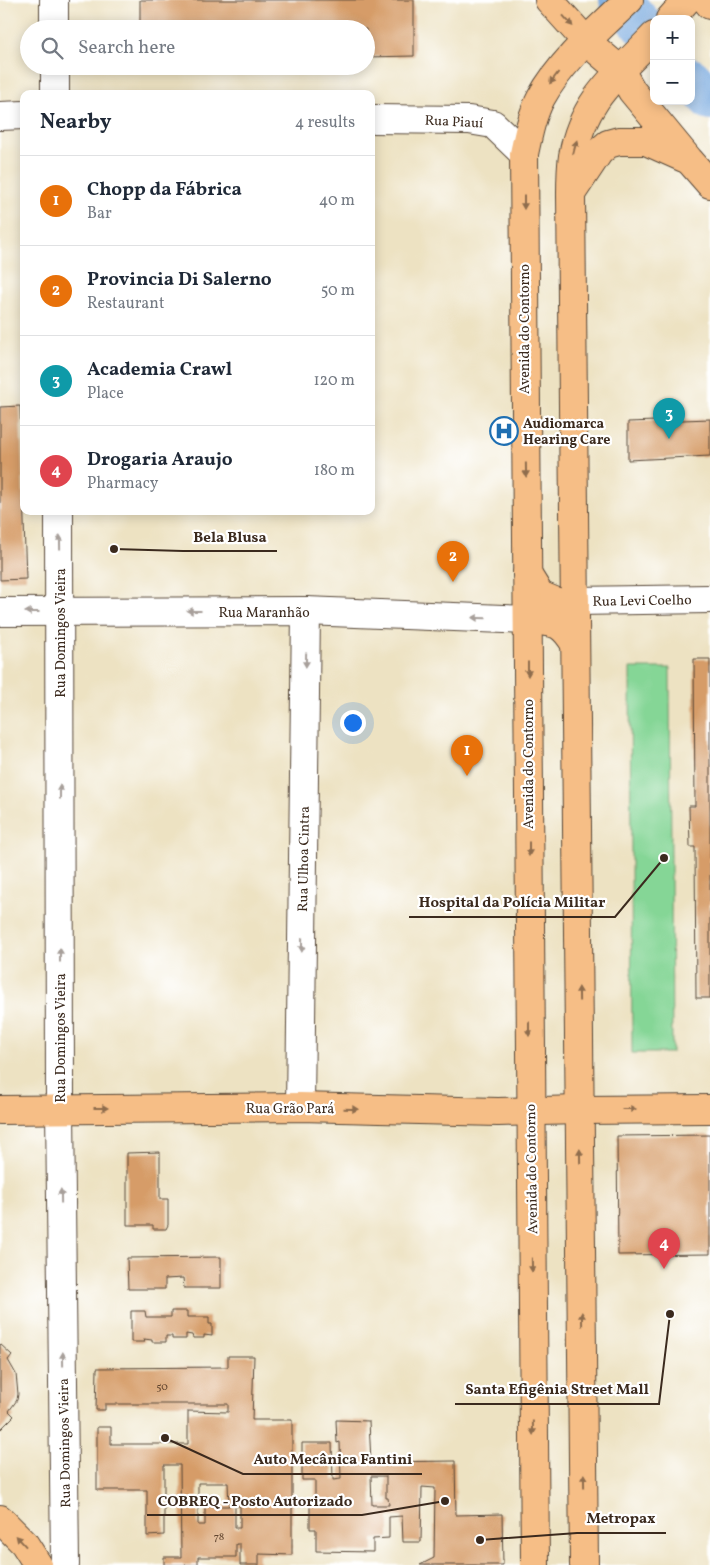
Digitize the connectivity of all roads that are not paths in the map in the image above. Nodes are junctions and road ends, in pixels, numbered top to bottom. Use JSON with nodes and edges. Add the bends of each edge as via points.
{"nodes":[{"id":1,"x":54,"y":0,"type":"edge"},
{"id":2,"x":549,"y":0,"type":"edge"},
{"id":3,"x":628,"y":0,"type":"edge"},
{"id":4,"x":710,"y":5,"type":"edge"},
{"id":5,"x":686,"y":6,"type":"edge"},
{"id":6,"x":54,"y":20,"type":"edge"},
{"id":7,"x":590,"y":37,"type":"junction"},
{"id":8,"x":650,"y":40,"type":"edge"},
{"id":9,"x":625,"y":66,"type":"junction"},
{"id":10,"x":55,"y":75,"type":"edge"},
{"id":11,"x":55,"y":90,"type":"edge"},
{"id":12,"x":20,"y":115,"type":"edge"},
{"id":13,"x":0,"y":116,"type":"edge"},
{"id":14,"x":375,"y":119,"type":"edge"},
{"id":15,"x":524,"y":154,"type":"junction"},
{"id":16,"x":689,"y":160,"type":"junction"},
{"id":17,"x":710,"y":184,"type":"edge"},
{"id":18,"x":571,"y":195,"type":"junction"},
{"id":19,"x":59,"y":515,"type":"edge"},
{"id":20,"x":527,"y":574,"type":"junction"},
{"id":21,"x":710,"y":599,"type":"edge"},
{"id":22,"x":575,"y":601,"type":"junction"},
{"id":23,"x":306,"y":611,"type":"junction"},
{"id":24,"x":0,"y":612,"type":"edge"},
{"id":25,"x":60,"y":612,"type":"junction"},
{"id":26,"x":528,"y":620,"type":"junction"},
{"id":27,"x":575,"y":644,"type":"junction"},
{"id":28,"x":60,"y":1108,"type":"junction"},
{"id":29,"x":300,"y":1108,"type":"junction"},
{"id":30,"x":710,"y":1109,"type":"edge"},
{"id":31,"x":0,"y":1110,"type":"edge"},
{"id":32,"x":580,"y":1110,"type":"junction"},
{"id":33,"x":530,"y":1112,"type":"junction"},
{"id":34,"x":0,"y":1519,"type":"edge"},
{"id":35,"x":38,"y":1565,"type":"edge"},
{"id":36,"x":65,"y":1565,"type":"edge"},
{"id":37,"x":535,"y":1565,"type":"edge"},
{"id":38,"x":584,"y":1565,"type":"edge"}],
"edges":[{"from":1,"to":6,"type":"street"},
{"from":2,"to":7,"type":"main road","one_way":true},
{"from":3,"to":7,"type":"main road","name":"Avenida do Contorno"},
{"from":4,"to":5,"type":"main road"},
{"from":7,"to":9,"type":"main road"},
{"from":7,"to":15,"type":"main road","name":"Avenida do Contorno","one_way":true,"via":[[540,99]]},
{"from":8,"to":9,"type":"main road"},
{"from":9,"to":16,"type":"main road","via":[[632,91]]},
{"from":18,"to":9,"type":"main road","one_way":true,"via":[[573,157],[580,128],[594,100]]},
{"from":10,"to":11,"type":"street"},
{"from":12,"to":13,"type":"street"},
{"from":14,"to":15,"type":"street","name":"Rua Piauí","via":[[468,120],[493,124]]},
{"from":15,"to":20,"type":"main road","name":"Avenida do Contorno","one_way":true},
{"from":16,"to":17,"type":"main road"},
{"from":16,"to":18,"type":"main road","via":[[646,141],[608,144],[599,152]]},
{"from":18,"to":22,"type":"main road"},
{"from":25,"to":19,"type":"street","name":"Rua Domingos Vieira","one_way":true},
{"from":20,"to":22,"type":"main road","via":[[540,595],[559,603]]},
{"from":20,"to":26,"type":"main road","name":"Avenida do Contorno"},
{"from":21,"to":22,"type":"street","name":"Rua Levi Coelho"},
{"from":22,"to":27,"type":"main road"},
{"from":23,"to":25,"type":"street","name":"Rua Maranhão","one_way":true},
{"from":26,"to":23,"type":"street","name":"Rua Maranhão","one_way":true},
{"from":23,"to":29,"type":"street","name":"Rua Ulhoa Cintra","one_way":true},
{"from":25,"to":24,"type":"street","name":"Rua Maranhão","one_way":true},
{"from":28,"to":25,"type":"street","name":"Rua Domingos Vieira","one_way":true},
{"from":26,"to":27,"type":"main road","via":[[555,623],[566,630]]},
{"from":26,"to":33,"type":"main road","name":"Avenida do Contorno","one_way":true},
{"from":32,"to":27,"type":"main road","one_way":true},
{"from":28,"to":29,"type":"main road","name":"Rua Grão Pará","one_way":true},
{"from":28,"to":31,"type":"main road","name":"Rua Grão Pará"},
{"from":36,"to":28,"type":"street","name":"Rua Domingos Vieira","one_way":true},
{"from":29,"to":33,"type":"main road","name":"Rua Grão Pará","one_way":true},
{"from":32,"to":30,"type":"main road","name":"Rua Grão Pará","one_way":true},
{"from":32,"to":33,"type":"main road","name":"Rua Grão Pará"},
{"from":38,"to":32,"type":"main road","one_way":true},
{"from":33,"to":37,"type":"main road","name":"Avenida do Contorno","one_way":true},
{"from":35,"to":34,"type":"main road","one_way":true,"via":[[24,1543]]}]}
